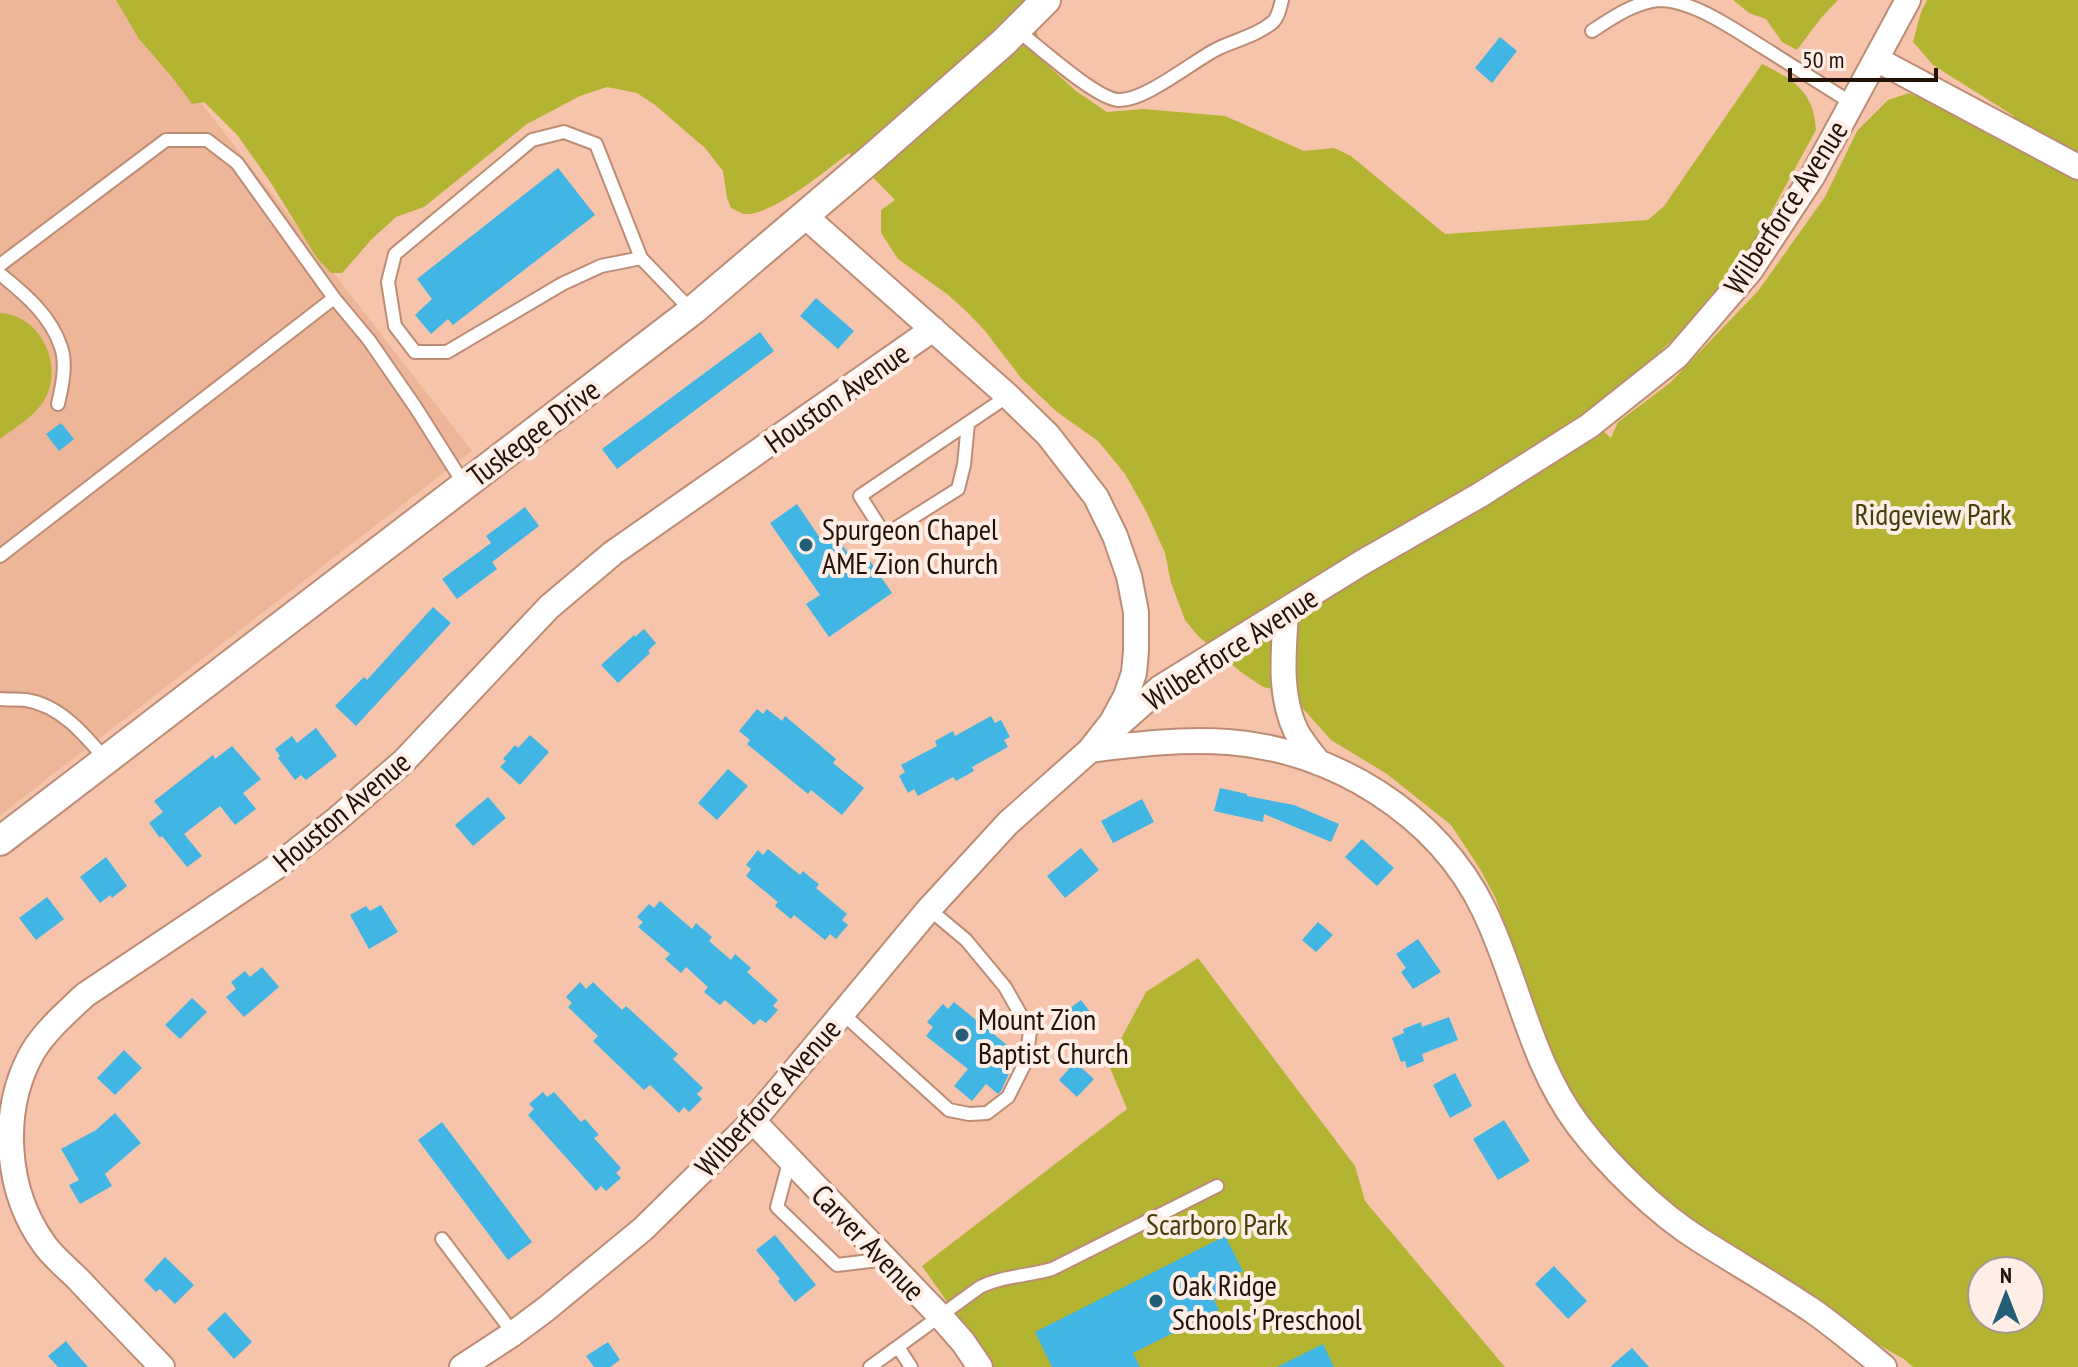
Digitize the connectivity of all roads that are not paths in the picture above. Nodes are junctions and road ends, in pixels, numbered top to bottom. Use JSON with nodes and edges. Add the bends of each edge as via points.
{"nodes":[{"id":1,"x":1046,"y":0,"type":"edge"},
{"id":2,"x":1282,"y":0,"type":"edge"},
{"id":3,"x":1908,"y":0,"type":"edge"},
{"id":4,"x":1017,"y":30,"type":"junction"},
{"id":5,"x":1592,"y":31,"type":"dead end"},
{"id":6,"x":1876,"y":59,"type":"junction"},
{"id":7,"x":1853,"y":104,"type":"junction"},
{"id":8,"x":2078,"y":167,"type":"edge"},
{"id":9,"x":805,"y":216,"type":"junction"},
{"id":10,"x":641,"y":258,"type":"junction"},
{"id":11,"x":0,"y":265,"type":"edge"},
{"id":12,"x":0,"y":274,"type":"edge"},
{"id":13,"x":334,"y":298,"type":"junction"},
{"id":14,"x":692,"y":311,"type":"junction"},
{"id":15,"x":933,"y":329,"type":"junction"},
{"id":16,"x":1008,"y":396,"type":"junction"},
{"id":17,"x":58,"y":404,"type":"dead end"},
{"id":18,"x":968,"y":423,"type":"junction"},
{"id":19,"x":464,"y":484,"type":"junction"},
{"id":20,"x":0,"y":556,"type":"edge"},
{"id":21,"x":1286,"y":611,"type":"junction"},
{"id":22,"x":0,"y":699,"type":"edge"},
{"id":23,"x":1090,"y":750,"type":"junction"},
{"id":24,"x":106,"y":760,"type":"junction"},
{"id":25,"x":1319,"y":763,"type":"junction"},
{"id":26,"x":0,"y":841,"type":"edge"},
{"id":27,"x":929,"y":909,"type":"junction"},
{"id":28,"x":842,"y":1013,"type":"junction"},
{"id":29,"x":753,"y":1121,"type":"junction"},
{"id":30,"x":790,"y":1159,"type":"junction"},
{"id":31,"x":1217,"y":1186,"type":"dead end"},
{"id":32,"x":442,"y":1239,"type":"dead end"},
{"id":33,"x":887,"y":1259,"type":"junction"},
{"id":34,"x":941,"y":1317,"type":"junction"},
{"id":35,"x":513,"y":1333,"type":"junction"},
{"id":36,"x":898,"y":1347,"type":"junction"},
{"id":37,"x":162,"y":1367,"type":"edge"},
{"id":38,"x":462,"y":1367,"type":"edge"},
{"id":39,"x":870,"y":1367,"type":"edge"},
{"id":40,"x":911,"y":1367,"type":"edge"},
{"id":41,"x":980,"y":1367,"type":"edge"},
{"id":42,"x":1884,"y":1367,"type":"edge"}],
"edges":[{"from":1,"to":4,"type":"street","name":"Tuskegee Drive"},
{"from":2,"to":4,"type":"lane","via":[[1276,20],[1254,35],[1120,100],[1088,87]]},
{"from":3,"to":6,"type":"street","name":"Wilberforce Avenue"},
{"from":4,"to":9,"type":"street","name":"Tuskegee Drive"},
{"from":5,"to":7,"type":"lane","via":[[1644,3],[1681,3],[1718,20]]},
{"from":6,"to":7,"type":"street","name":"Wilberforce Avenue"},
{"from":6,"to":8,"type":"street"},
{"from":7,"to":21,"type":"street","name":"Wilberforce Avenue","via":[[1750,271],[1677,356],[1589,426]]},
{"from":9,"to":14,"type":"street","name":"Tuskegee Drive"},
{"from":9,"to":15,"type":"street"},
{"from":10,"to":10,"type":"lane","via":[[601,266],[562,284],[447,352],[415,352],[395,326],[388,282],[395,254],[532,140],[564,132],[596,144]]},
{"from":10,"to":14,"type":"lane"},
{"from":11,"to":13,"type":"lane","via":[[166,140],[207,140],[237,163]]},
{"from":12,"to":17,"type":"lane","via":[[27,296],[63,349]]},
{"from":13,"to":19,"type":"lane","via":[[369,340]]},
{"from":13,"to":20,"type":"lane"},
{"from":14,"to":19,"type":"street","name":"Tuskegee Drive"},
{"from":15,"to":16,"type":"street"},
{"from":15,"to":37,"type":"street","name":"Houston Avenue","via":[[613,553],[549,607],[404,761],[336,820],[276,867],[85,995],[33,1051],[18,1082],[11,1119],[13,1170],[29,1217],[44,1244]]},
{"from":16,"to":18,"type":"lane"},
{"from":16,"to":23,"type":"street","via":[[1048,435],[1096,497],[1129,576],[1136,612],[1134,673],[1112,722]]},
{"from":18,"to":18,"type":"lane","via":[[860,496],[885,535],[958,489]]},
{"from":19,"to":24,"type":"street","name":"Tuskegee Drive"},
{"from":21,"to":23,"type":"street","name":"Wilberforce Avenue","via":[[1160,688]]},
{"from":21,"to":25,"type":"street","via":[[1287,708]]},
{"from":22,"to":24,"type":"lane","via":[[52,708],[83,732]]},
{"from":23,"to":25,"type":"street","via":[[1154,741],[1228,742],[1273,748]]},
{"from":23,"to":27,"type":"street","name":"Wilberforce Avenue","via":[[1008,823]]},
{"from":24,"to":26,"type":"street","name":"Tuskegee Drive"},
{"from":25,"to":42,"type":"street","via":[[1397,805],[1455,863],[1484,908],[1531,1037],[1564,1104],[1623,1176],[1699,1240],[1813,1311]]},
{"from":27,"to":28,"type":"street","name":"Wilberforce Avenue"},
{"from":27,"to":28,"type":"lane","via":[[986,964],[1030,1031],[1026,1061],[1008,1097],[987,1113],[949,1110]]},
{"from":28,"to":29,"type":"street","name":"Wilberforce Avenue"},
{"from":29,"to":30,"type":"street","name":"Carver Avenue"},
{"from":29,"to":35,"type":"street","name":"Wilberforce Avenue","via":[[643,1229]]},
{"from":30,"to":33,"type":"street","name":"Carver Avenue"},
{"from":30,"to":33,"type":"lane","via":[[777,1207],[837,1265]]},
{"from":31,"to":34,"type":"lane","via":[[1052,1269],[994,1280]]},
{"from":32,"to":35,"type":"lane"},
{"from":33,"to":34,"type":"street","name":"Carver Avenue"},
{"from":34,"to":36,"type":"lane"},
{"from":34,"to":41,"type":"street","name":"Carver Avenue"},
{"from":35,"to":38,"type":"street","name":"Wilberforce Avenue"},
{"from":36,"to":39,"type":"lane"},
{"from":36,"to":40,"type":"lane"}]}
